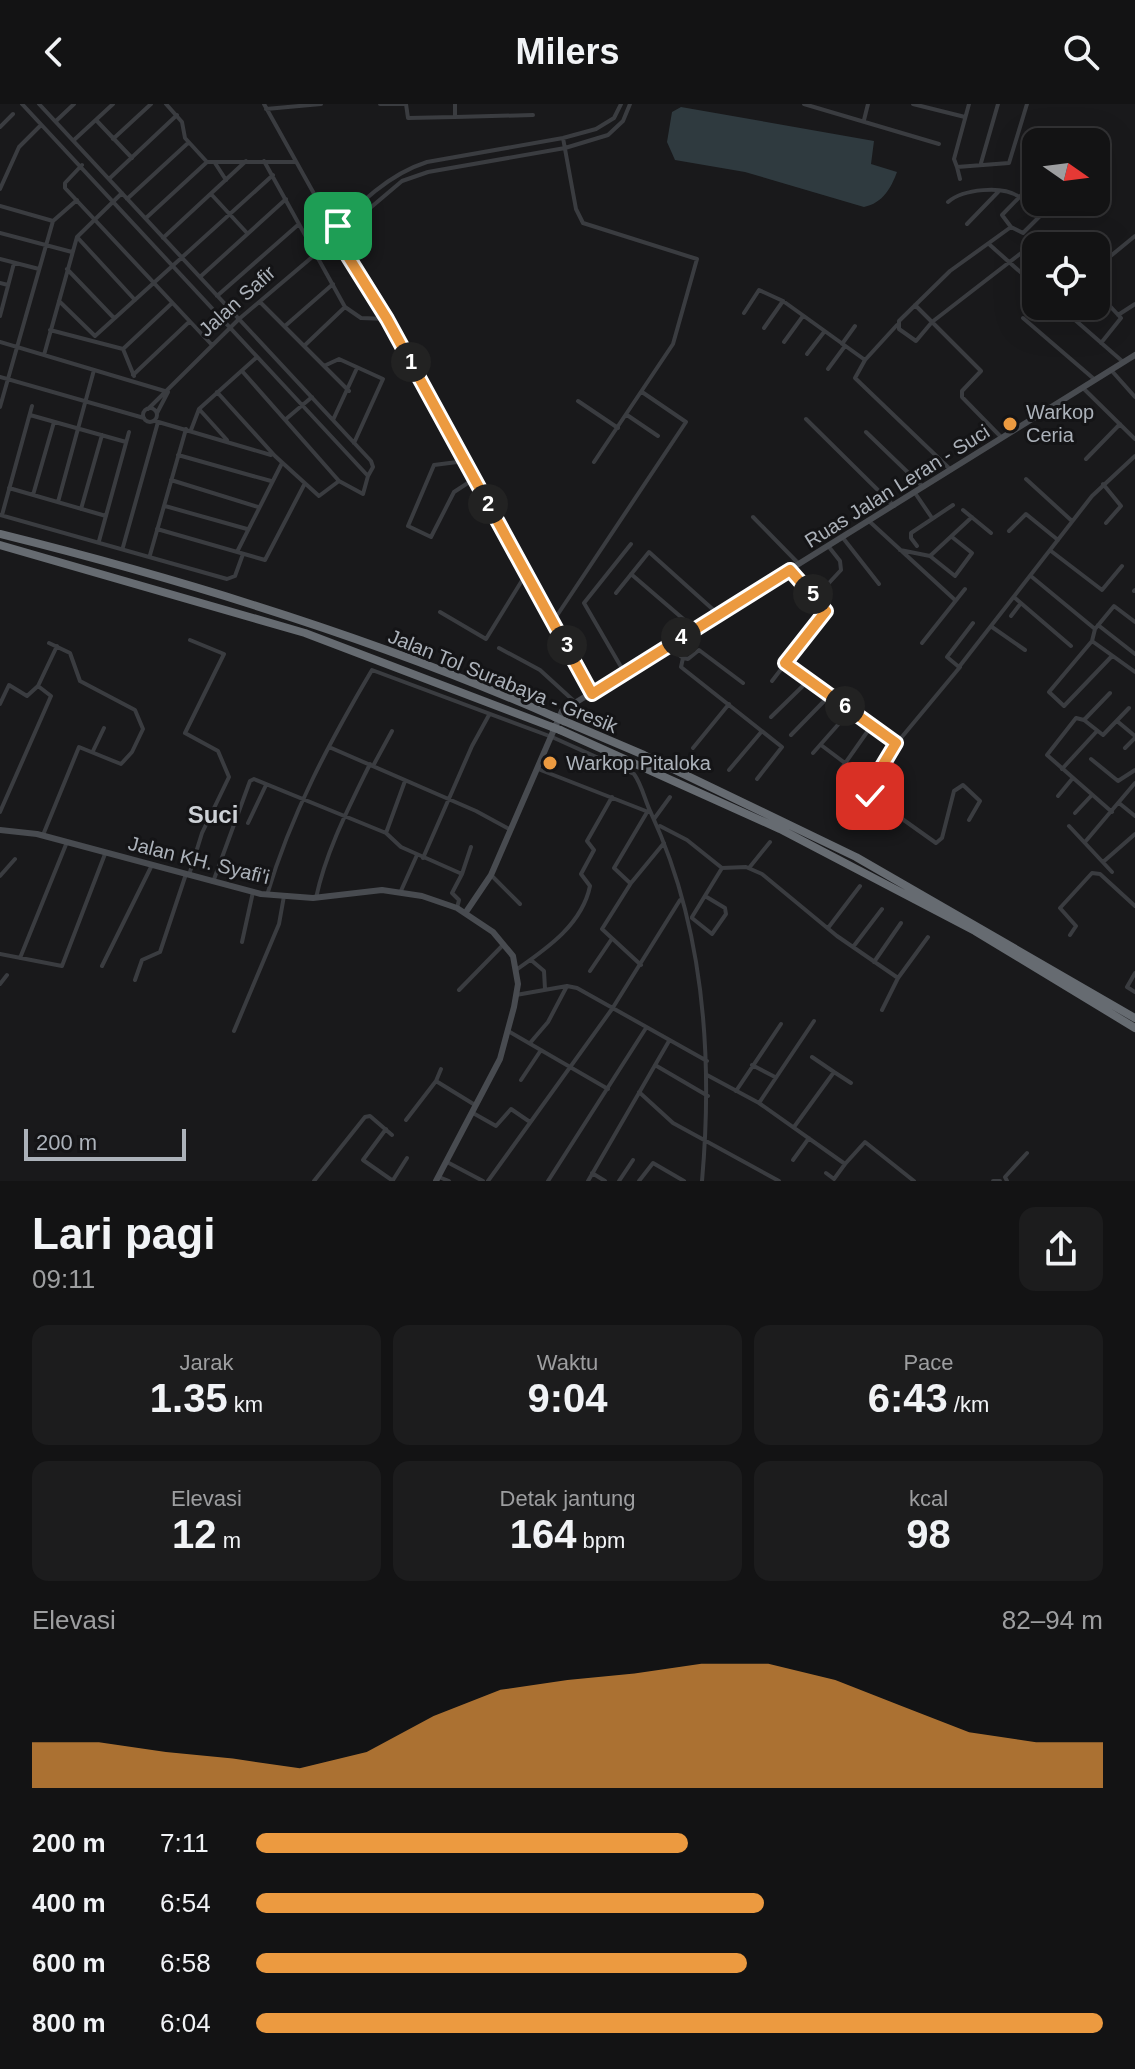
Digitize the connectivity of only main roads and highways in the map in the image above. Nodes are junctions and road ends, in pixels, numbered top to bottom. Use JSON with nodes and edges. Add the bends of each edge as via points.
{"nodes":[{"id":1,"x":1135,"y":355,"type":"edge"},
{"id":2,"x":0,"y":534,"type":"edge"},
{"id":3,"x":0,"y":545,"type":"edge"},
{"id":4,"x":559,"y":721,"type":"junction"},
{"id":5,"x":0,"y":830,"type":"edge"},
{"id":6,"x":466,"y":912,"type":"junction"},
{"id":7,"x":1135,"y":1018,"type":"edge"},
{"id":8,"x":1135,"y":1028,"type":"edge"},
{"id":9,"x":438,"y":1179,"type":"edge"}],
"edges":[{"from":1,"to":4,"type":"main road","name":"Ruas Jalan Leran - Suci","via":[[575,702]]},
{"from":2,"to":4,"type":"highway","name":"Jalan Tol Surabaya - Gresik","via":[[291,618]]},
{"from":3,"to":4,"type":"highway","name":"Jalan Tol Surabaya - Gresik","via":[[305,633]]},
{"from":4,"to":6,"type":"main road","via":[[491,875]]},
{"from":4,"to":7,"type":"highway","name":"Jalan Tol Surabaya - Gresik","via":[[644,755],[856,857]]},
{"from":4,"to":8,"type":"highway","name":"Jalan Tol Surabaya - Gresik","via":[[975,931]]},
{"from":5,"to":6,"type":"main road","name":"Jalan KH. Syafi'i","via":[[43,835],[267,895],[316,898],[382,890]]},
{"from":6,"to":9,"type":"main road","name":"Jalan KH. Syafi'i","via":[[505,944],[516,970],[516,995],[500,1059]]}]}
